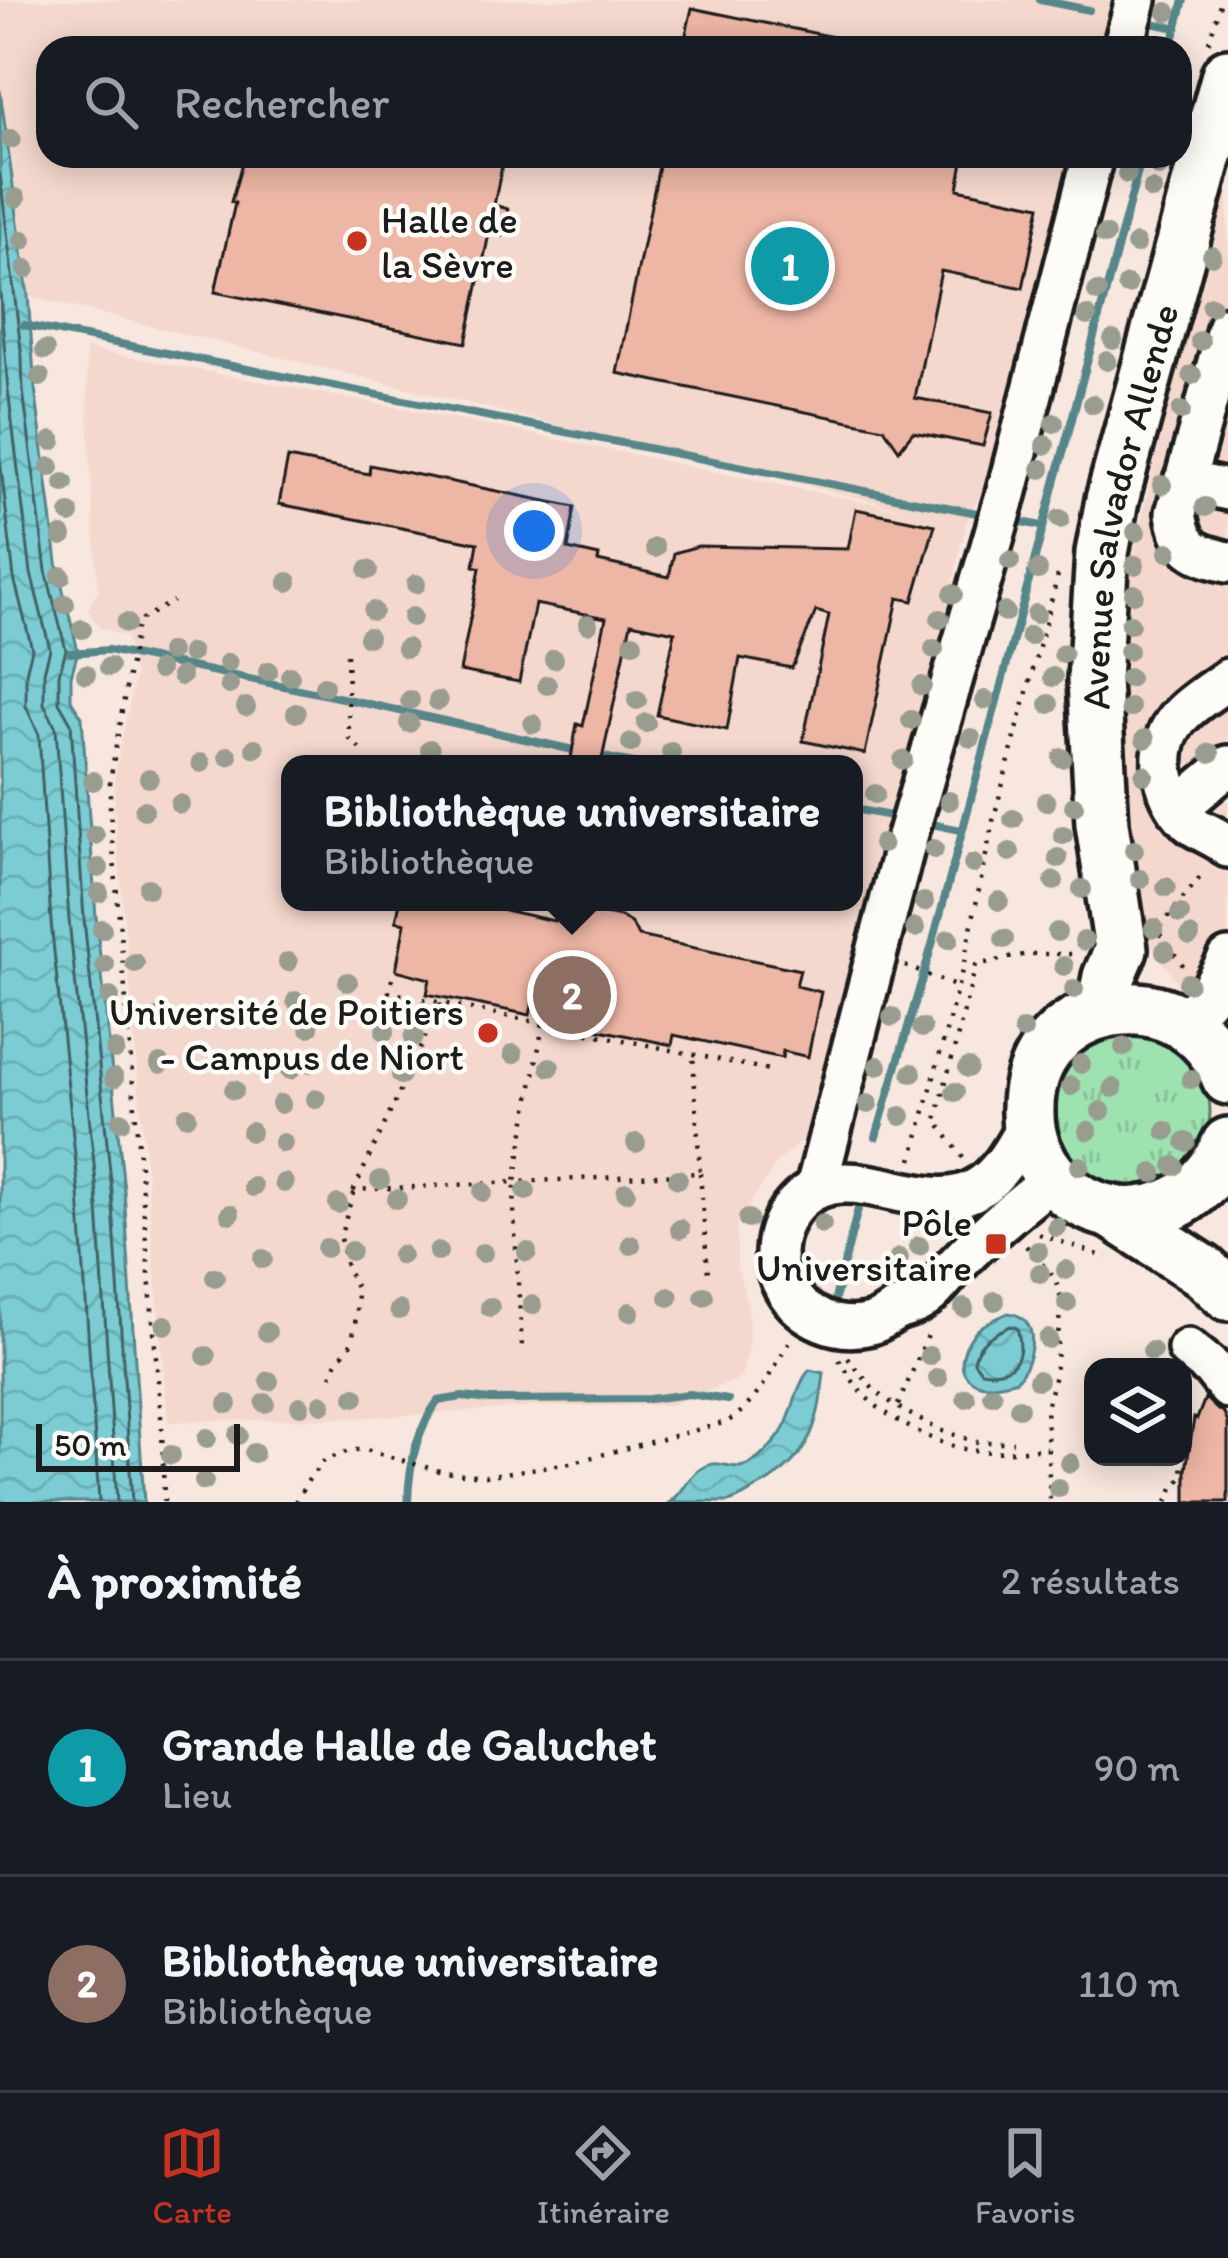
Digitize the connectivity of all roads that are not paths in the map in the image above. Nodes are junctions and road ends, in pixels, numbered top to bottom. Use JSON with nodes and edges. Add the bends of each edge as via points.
{"nodes":[{"id":1,"x":1136,"y":0,"type":"edge"},
{"id":2,"x":1126,"y":36,"type":"edge"},
{"id":3,"x":1228,"y":75,"type":"edge"},
{"id":4,"x":1090,"y":168,"type":"edge"},
{"id":5,"x":1227,"y":332,"type":"edge"},
{"id":6,"x":1217,"y":407,"type":"edge"},
{"id":7,"x":1184,"y":481,"type":"junction"},
{"id":8,"x":1228,"y":490,"type":"edge"},
{"id":9,"x":1228,"y":562,"type":"edge"},
{"id":10,"x":1228,"y":679,"type":"edge"},
{"id":11,"x":1228,"y":766,"type":"edge"},
{"id":12,"x":1178,"y":808,"type":"junction"},
{"id":13,"x":1220,"y":855,"type":"edge"},
{"id":14,"x":1121,"y":949,"type":"junction"},
{"id":15,"x":1228,"y":959,"type":"edge"},
{"id":16,"x":1093,"y":1014,"type":"junction"},
{"id":17,"x":1207,"y":1044,"type":"edge"},
{"id":18,"x":1028,"y":1124,"type":"junction"},
{"id":19,"x":1226,"y":1166,"type":"edge"},
{"id":20,"x":816,"y":1188,"type":"junction"},
{"id":21,"x":1070,"y":1199,"type":"junction"},
{"id":22,"x":1228,"y":1294,"type":"edge"},
{"id":23,"x":1188,"y":1349,"type":"dead end"},
{"id":24,"x":1228,"y":1388,"type":"edge"}],
"edges":[{"from":1,"to":2,"type":"street"},
{"from":3,"to":14,"type":"main road","name":"Avenue Salvador Allende","via":[[1102,553],[1097,758]]},
{"from":4,"to":20,"type":"street"},
{"from":5,"to":6,"type":"street"},
{"from":6,"to":7,"type":"street"},
{"from":7,"to":8,"type":"street"},
{"from":7,"to":9,"type":"street","via":[[1176,513],[1185,544]]},
{"from":10,"to":12,"type":"street","via":[[1182,714],[1165,743],[1164,777]]},
{"from":11,"to":12,"type":"street"},
{"from":12,"to":13,"type":"street","via":[[1223,841]]},
{"from":14,"to":16,"type":"main road","name":"Avenue Salvador Allende"},
{"from":14,"to":17,"type":"main road","name":"Avenue Salvador Allende"},
{"from":15,"to":17,"type":"street","via":[[1207,997]]},
{"from":16,"to":17,"type":"main road","via":[[1132,1007]]},
{"from":16,"to":18,"type":"main road","via":[[1047,1050],[1030,1085]]},
{"from":18,"to":20,"type":"street","via":[[995,1174],[969,1193]]},
{"from":18,"to":21,"type":"main road","via":[[1040,1161]]},
{"from":19,"to":21,"type":"main road","via":[[1166,1207],[1129,1214]]},
{"from":20,"to":21,"type":"street","via":[[787,1214],[777,1271],[794,1301],[820,1321],[846,1326],[895,1311],[978,1217],[1006,1198]]},
{"from":21,"to":22,"type":"main road","via":[[1203,1271]]},
{"from":23,"to":24,"type":"street"}]}
